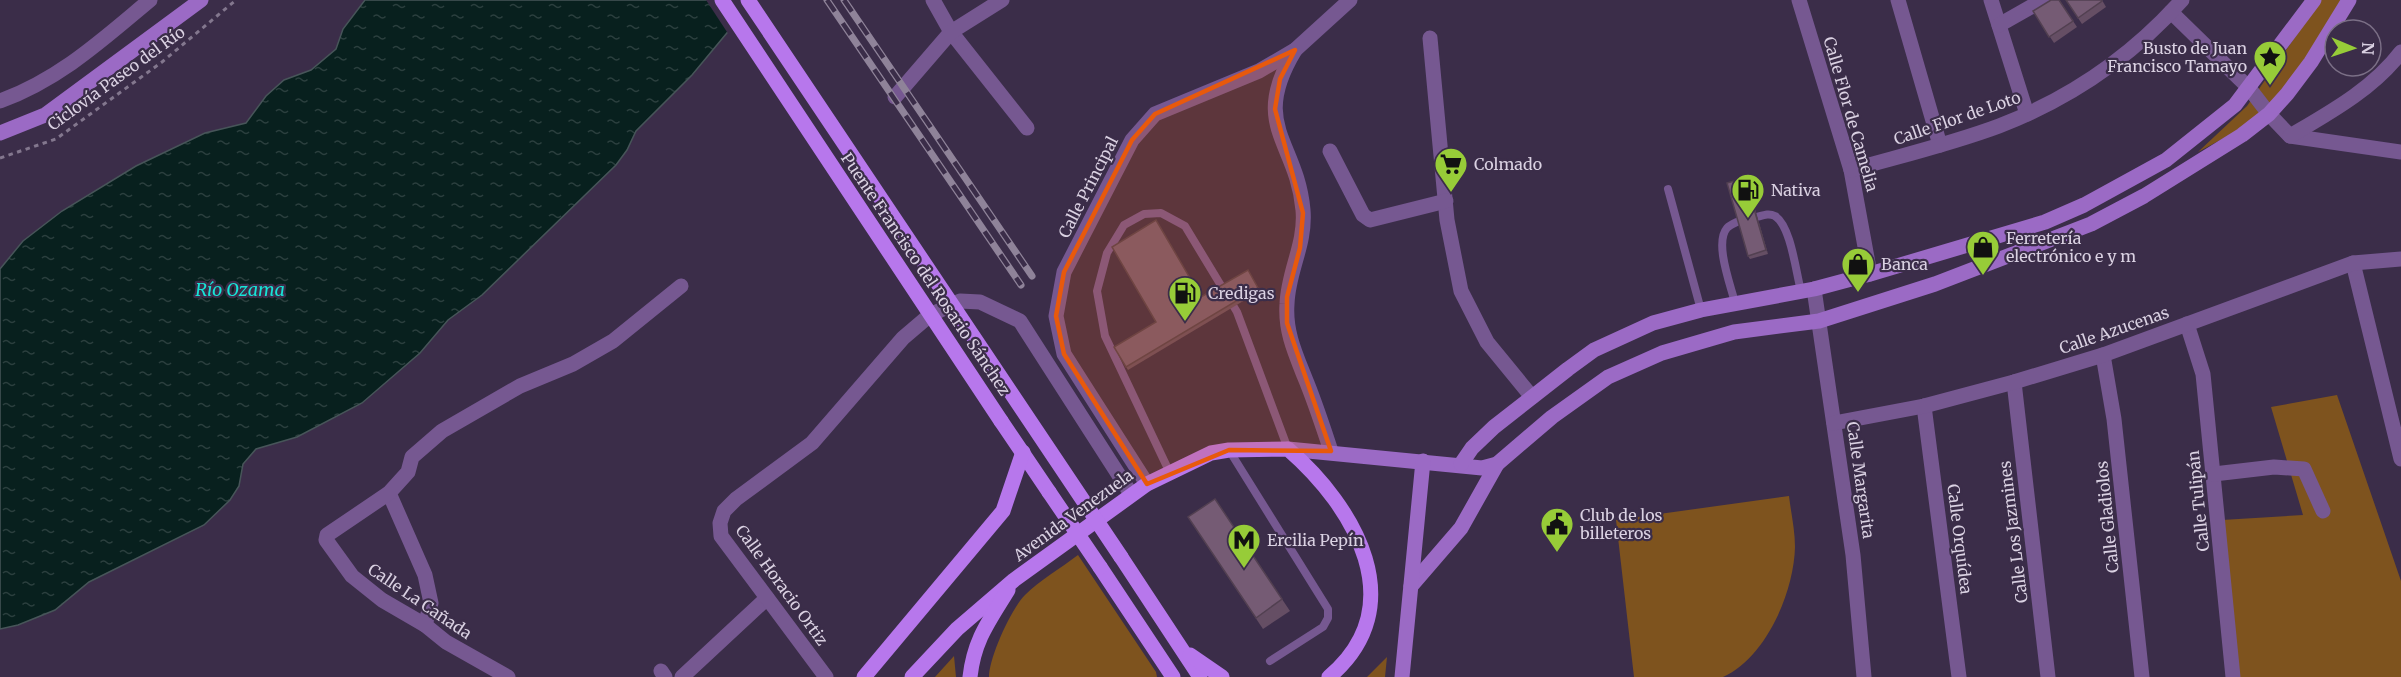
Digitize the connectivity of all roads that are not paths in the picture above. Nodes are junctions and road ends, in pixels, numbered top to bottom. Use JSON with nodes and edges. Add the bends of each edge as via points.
{"nodes":[{"id":1,"x":150,"y":0,"type":"edge"},
{"id":2,"x":201,"y":0,"type":"edge"},
{"id":3,"x":722,"y":0,"type":"edge"},
{"id":4,"x":748,"y":0,"type":"edge"},
{"id":5,"x":933,"y":0,"type":"edge"},
{"id":6,"x":1002,"y":0,"type":"edge"},
{"id":7,"x":1350,"y":0,"type":"edge"},
{"id":8,"x":1799,"y":0,"type":"edge"},
{"id":9,"x":1898,"y":0,"type":"edge"},
{"id":10,"x":1991,"y":0,"type":"edge"},
{"id":11,"x":2043,"y":0,"type":"edge"},
{"id":12,"x":2314,"y":0,"type":"edge"},
{"id":13,"x":2349,"y":0,"type":"edge"},
{"id":14,"x":2176,"y":6,"type":"edge"},
{"id":15,"x":1999,"y":25,"type":"junction"},
{"id":16,"x":951,"y":32,"type":"junction"},
{"id":17,"x":1430,"y":38,"type":"dead end"},
{"id":18,"x":1295,"y":50,"type":"junction"},
{"id":19,"x":2401,"y":52,"type":"edge"},
{"id":20,"x":2248,"y":88,"type":"junction"},
{"id":21,"x":895,"y":97,"type":"dead end"},
{"id":22,"x":0,"y":101,"type":"edge"},
{"id":23,"x":2027,"y":114,"type":"junction"},
{"id":24,"x":2269,"y":114,"type":"junction"},
{"id":25,"x":1028,"y":128,"type":"dead end"},
{"id":26,"x":0,"y":133,"type":"edge"},
{"id":27,"x":2290,"y":136,"type":"junction"},
{"id":28,"x":1940,"y":145,"type":"junction"},
{"id":29,"x":1330,"y":151,"type":"dead end"},
{"id":30,"x":2401,"y":152,"type":"edge"},
{"id":31,"x":1851,"y":170,"type":"junction"},
{"id":32,"x":1668,"y":189,"type":"dead end"},
{"id":33,"x":1446,"y":201,"type":"junction"},
{"id":34,"x":1757,"y":217,"type":"edge"},
{"id":35,"x":1739,"y":221,"type":"edge"},
{"id":36,"x":2401,"y":259,"type":"edge"},
{"id":37,"x":2353,"y":263,"type":"junction"},
{"id":38,"x":1870,"y":274,"type":"junction"},
{"id":39,"x":681,"y":286,"type":"dead end"},
{"id":40,"x":1807,"y":290,"type":"junction"},
{"id":41,"x":1735,"y":303,"type":"junction"},
{"id":42,"x":1701,"y":310,"type":"junction"},
{"id":43,"x":1819,"y":321,"type":"junction"},
{"id":44,"x":2187,"y":324,"type":"junction"},
{"id":45,"x":2103,"y":354,"type":"junction"},
{"id":46,"x":2013,"y":382,"type":"junction"},
{"id":47,"x":1532,"y":397,"type":"junction"},
{"id":48,"x":1924,"y":406,"type":"junction"},
{"id":49,"x":1834,"y":423,"type":"junction"},
{"id":50,"x":1288,"y":449,"type":"junction"},
{"id":51,"x":1228,"y":450,"type":"junction"},
{"id":52,"x":1331,"y":451,"type":"junction"},
{"id":53,"x":1023,"y":452,"type":"junction"},
{"id":54,"x":2401,"y":459,"type":"edge"},
{"id":55,"x":1423,"y":461,"type":"junction"},
{"id":56,"x":1461,"y":464,"type":"junction"},
{"id":57,"x":1497,"y":464,"type":"junction"},
{"id":58,"x":1169,"y":471,"type":"junction"},
{"id":59,"x":2214,"y":474,"type":"junction"},
{"id":60,"x":1147,"y":484,"type":"junction"},
{"id":61,"x":389,"y":493,"type":"junction"},
{"id":62,"x":1131,"y":494,"type":"junction"},
{"id":63,"x":2323,"y":511,"type":"dead end"},
{"id":64,"x":1014,"y":580,"type":"junction"},
{"id":65,"x":1411,"y":586,"type":"junction"},
{"id":66,"x":767,"y":598,"type":"junction"},
{"id":67,"x":1161,"y":615,"type":"junction"},
{"id":68,"x":425,"y":625,"type":"junction"},
{"id":69,"x":1138,"y":625,"type":"junction"},
{"id":70,"x":1186,"y":652,"type":"junction"},
{"id":71,"x":1270,"y":661,"type":"dead end"},
{"id":72,"x":1171,"y":676,"type":"edge"},
{"id":73,"x":508,"y":677,"type":"edge"},
{"id":74,"x":682,"y":677,"type":"edge"},
{"id":75,"x":826,"y":677,"type":"edge"},
{"id":76,"x":864,"y":677,"type":"edge"},
{"id":77,"x":912,"y":677,"type":"edge"},
{"id":78,"x":970,"y":677,"type":"edge"},
{"id":79,"x":1200,"y":677,"type":"edge"},
{"id":80,"x":1222,"y":677,"type":"edge"},
{"id":81,"x":1329,"y":677,"type":"edge"},
{"id":82,"x":1402,"y":677,"type":"edge"},
{"id":83,"x":1864,"y":677,"type":"edge"},
{"id":84,"x":1959,"y":677,"type":"edge"},
{"id":85,"x":2048,"y":677,"type":"edge"},
{"id":86,"x":2142,"y":677,"type":"edge"},
{"id":87,"x":2233,"y":677,"type":"edge"}],
"edges":[{"from":1,"to":22,"type":"street","via":[[71,64],[29,90]]},
{"from":2,"to":26,"type":"main road","via":[[45,115]]},
{"from":3,"to":53,"type":"main road","name":"Puente Francisco del Rosario Sánchez","bridge":true},
{"from":4,"to":67,"type":"main road","name":"Puente Francisco del Rosario Sánchez","bridge":true},
{"from":5,"to":16,"type":"street"},
{"from":6,"to":16,"type":"street"},
{"from":7,"to":18,"type":"street","name":"Calle Principal"},
{"from":8,"to":31,"type":"street","name":"Calle Flor de Camelia"},
{"from":9,"to":28,"type":"street"},
{"from":10,"to":15,"type":"street"},
{"from":11,"to":15,"type":"street"},
{"from":12,"to":20,"type":"main road"},
{"from":13,"to":24,"type":"main road","via":[[2312,62]]},
{"from":14,"to":20,"type":"street"},
{"from":14,"to":23,"type":"street","name":"Calle Flor de Loto","via":[[2116,62]]},
{"from":15,"to":23,"type":"street"},
{"from":16,"to":21,"type":"street"},
{"from":16,"to":25,"type":"street"},
{"from":17,"to":33,"type":"street"},
{"from":18,"to":52,"type":"street","via":[[1280,79],[1275,109],[1303,213],[1300,249],[1287,297],[1287,323]]},
{"from":18,"to":60,"type":"street","name":"Calle Principal","via":[[1259,71],[1155,114],[1132,140],[1064,272],[1056,316],[1064,354]]},
{"from":19,"to":27,"type":"street","via":[[2386,72]]},
{"from":20,"to":24,"type":"street"},
{"from":20,"to":38,"type":"main road","via":[[2235,105],[2166,160],[2084,205],[2045,222]]},
{"from":23,"to":28,"type":"street","name":"Calle Flor de Loto"},
{"from":24,"to":27,"type":"street"},
{"from":24,"to":43,"type":"main road","via":[[2144,196],[2091,224],[1935,284]]},
{"from":27,"to":30,"type":"street"},
{"from":28,"to":31,"type":"street","name":"Calle Flor de Loto"},
{"from":29,"to":33,"type":"street","via":[[1363,215],[1370,220]]},
{"from":31,"to":38,"type":"street","name":"Calle Flor de Camelia"},
{"from":32,"to":42,"type":"lane"},
{"from":33,"to":47,"type":"street","via":[[1461,291],[1487,342]]},
{"from":34,"to":40,"type":"lane","via":[[1777,217],[1786,228]]},
{"from":35,"to":41,"type":"lane","via":[[1722,236]]},
{"from":36,"to":37,"type":"street","name":"Calle Azucenas"},
{"from":37,"to":44,"type":"street","name":"Calle Azucenas"},
{"from":37,"to":54,"type":"street"},
{"from":38,"to":40,"type":"main road"},
{"from":39,"to":61,"type":"street","via":[[613,341],[573,364],[520,386],[442,431],[412,457],[408,472]]},
{"from":40,"to":41,"type":"main road"},
{"from":40,"to":43,"type":"street","name":"Calle Margarita"},
{"from":41,"to":42,"type":"main road"},
{"from":42,"to":47,"type":"main road","via":[[1653,323],[1594,350]]},
{"from":43,"to":49,"type":"street","name":"Calle Margarita"},
{"from":43,"to":57,"type":"main road","via":[[1734,332],[1662,352],[1608,377],[1552,417]]},
{"from":44,"to":45,"type":"street","name":"Calle Azucenas"},
{"from":44,"to":59,"type":"street","name":"Calle Tulipán","via":[[2203,374]]},
{"from":45,"to":46,"type":"street","name":"Calle Azucenas"},
{"from":45,"to":86,"type":"street","name":"Calle Gladiolos","via":[[2114,419]]},
{"from":46,"to":48,"type":"street","name":"Calle Azucenas"},
{"from":46,"to":85,"type":"street","name":"Calle Los Jazmines"},
{"from":47,"to":56,"type":"main road","via":[[1494,427]]},
{"from":48,"to":49,"type":"street","name":"Calle Azucenas"},
{"from":48,"to":84,"type":"street","name":"Calle Orquídea"},
{"from":49,"to":83,"type":"street","name":"Calle Margarita","via":[[1853,555]]},
{"from":50,"to":51,"type":"main road","name":"Avenida Venezuela"},
{"from":50,"to":52,"type":"main road"},
{"from":50,"to":58,"type":"lane","via":[[1237,312],[1185,226],[1161,213],[1144,214],[1124,225],[1107,253],[1096,291],[1105,336]]},
{"from":50,"to":81,"type":"main road","via":[[1321,480],[1349,519],[1369,570],[1367,623],[1359,645]]},
{"from":51,"to":58,"type":"main road","name":"Avenida Venezuela"},
{"from":51,"to":71,"type":"lane","via":[[1328,609],[1323,627]]},
{"from":52,"to":55,"type":"main road"},
{"from":53,"to":69,"type":"main road","name":"Puente Francisco del Rosario Sánchez","bridge":true},
{"from":53,"to":76,"type":"main road","via":[[1003,511]]},
{"from":55,"to":56,"type":"main road"},
{"from":55,"to":65,"type":"main road"},
{"from":56,"to":57,"type":"main road","via":[[1482,468]]},
{"from":57,"to":65,"type":"main road","via":[[1461,528]]},
{"from":58,"to":60,"type":"main road","name":"Avenida Venezuela"},
{"from":59,"to":63,"type":"street","via":[[2292,466],[2304,469]]},
{"from":59,"to":87,"type":"street","name":"Calle Tulipán"},
{"from":60,"to":62,"type":"main road","name":"Avenida Venezuela"},
{"from":61,"to":68,"type":"street","via":[[426,575],[431,603]]},
{"from":61,"to":68,"type":"street","name":"Calle La Cañada","via":[[329,532],[326,540],[352,576],[382,600]]},
{"from":62,"to":64,"type":"main road","name":"Avenida Venezuela"},
{"from":62,"to":66,"type":"street","name":"Calle Horacio Ortiz","via":[[1020,321],[980,302],[960,301],[930,315],[903,338],[812,443],[724,511],[720,523],[722,536]]},
{"from":64,"to":77,"type":"main road","name":"Avenida Venezuela","via":[[957,629]]},
{"from":64,"to":78,"type":"main road","via":[[981,632]]},
{"from":65,"to":82,"type":"main road"},
{"from":66,"to":74,"type":"street"},
{"from":66,"to":75,"type":"street","name":"Calle Horacio Ortiz"},
{"from":67,"to":69,"type":"main road"},
{"from":67,"to":70,"type":"main road","name":"Puente Francisco del Rosario Sánchez"},
{"from":68,"to":73,"type":"street","name":"Calle La Cañada","via":[[446,642]]},
{"from":69,"to":72,"type":"main road","name":"Puente Francisco del Rosario Sánchez"},
{"from":70,"to":79,"type":"main road","name":"Puente Francisco del Rosario Sánchez"},
{"from":70,"to":80,"type":"main road"}]}
